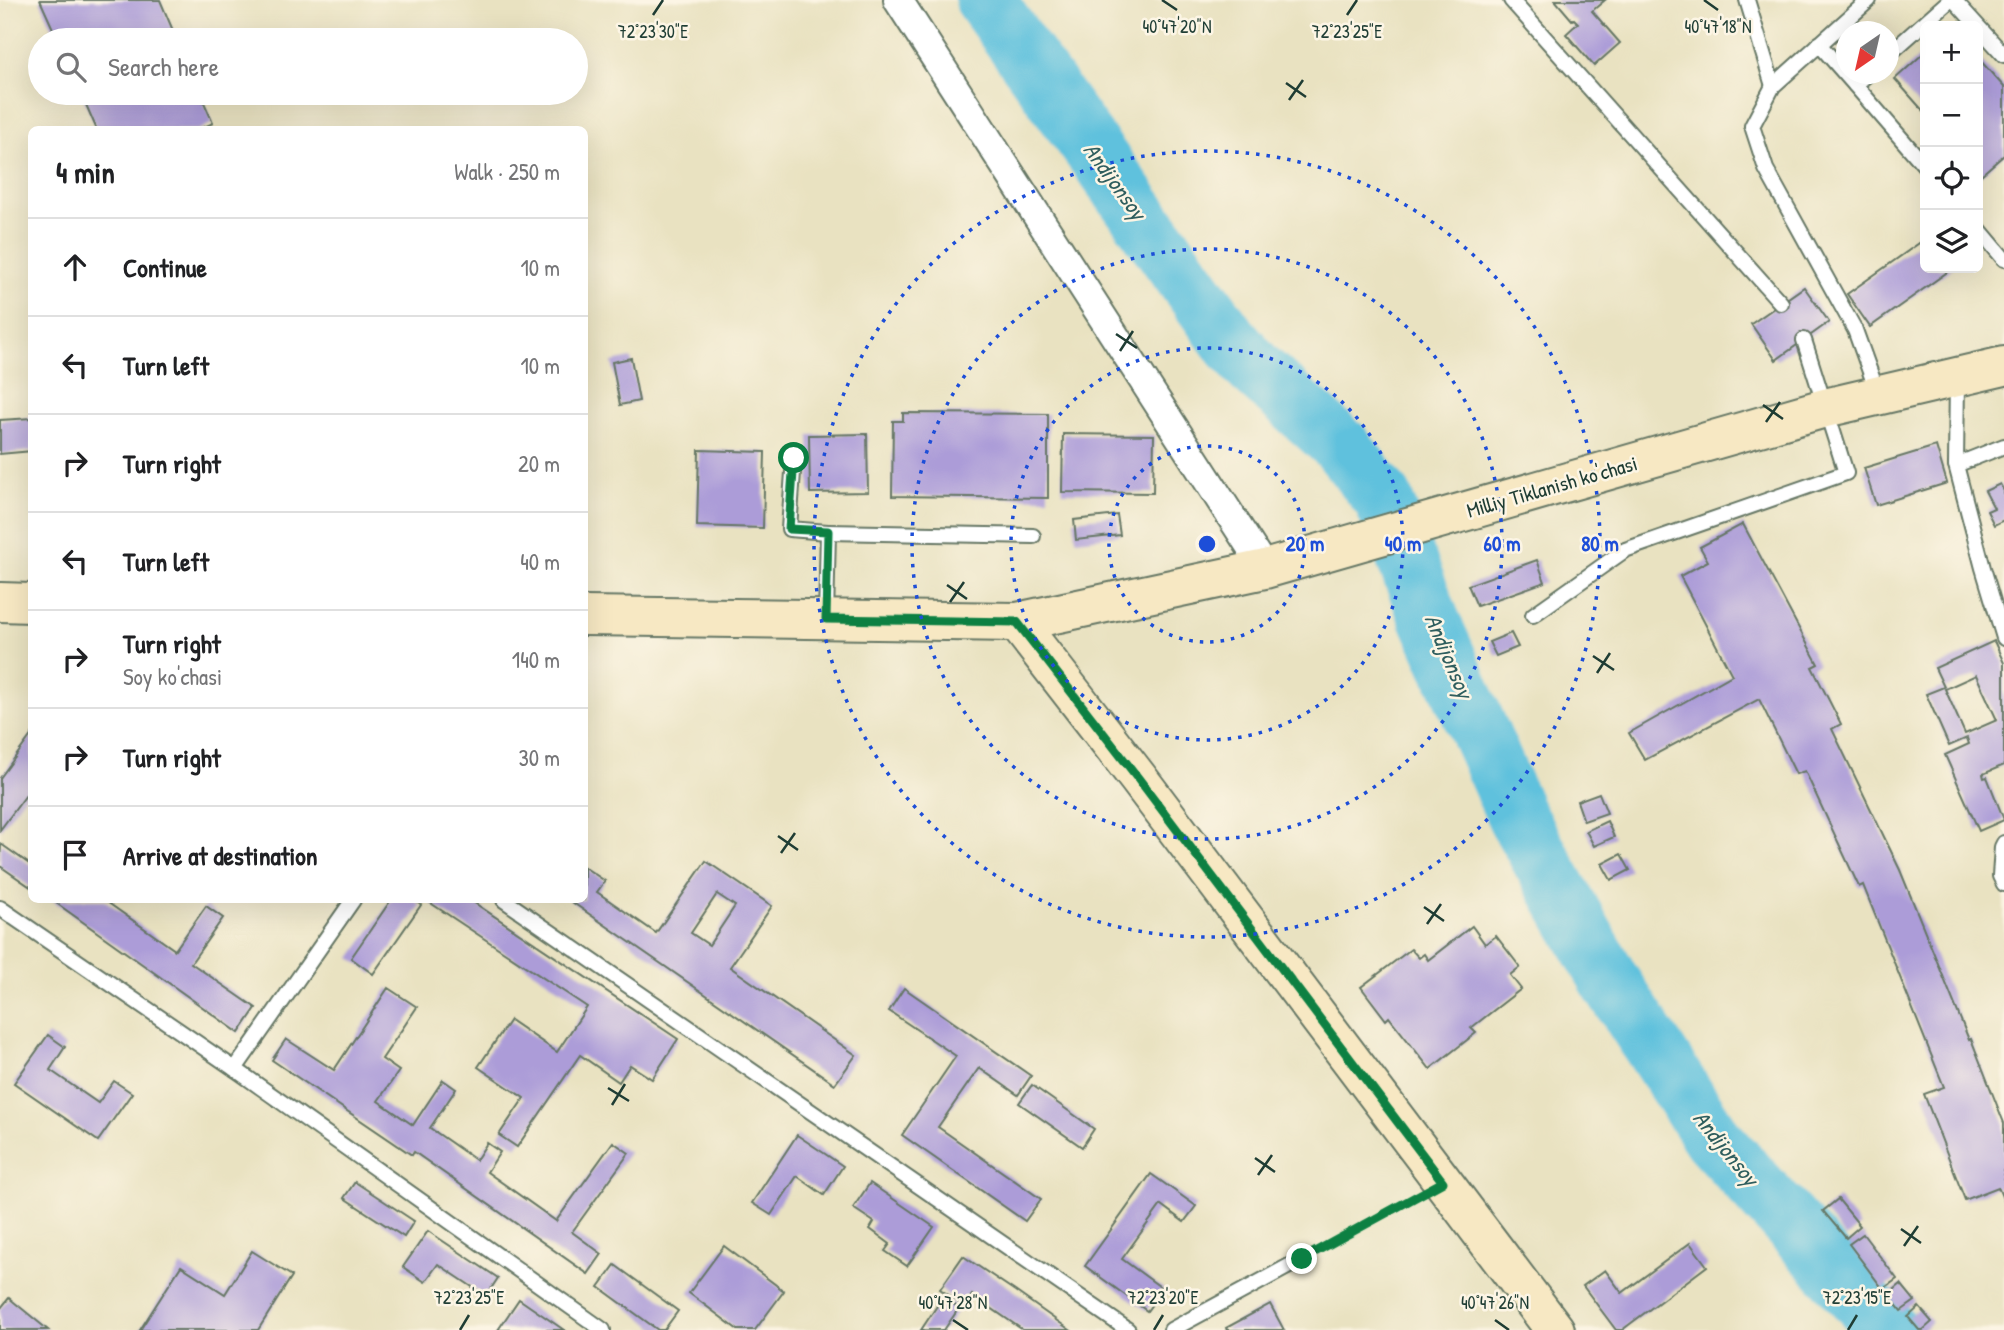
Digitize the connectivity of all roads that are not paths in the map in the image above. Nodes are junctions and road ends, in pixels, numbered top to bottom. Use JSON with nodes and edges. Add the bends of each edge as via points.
{"nodes":[{"id":1,"x":898,"y":0,"type":"edge"},
{"id":2,"x":1511,"y":0,"type":"edge"},
{"id":3,"x":1747,"y":0,"type":"edge"},
{"id":4,"x":1868,"y":0,"type":"edge"},
{"id":5,"x":1952,"y":0,"type":"edge"},
{"id":6,"x":1819,"y":44,"type":"junction"},
{"id":7,"x":1899,"y":46,"type":"edge"},
{"id":8,"x":2004,"y":55,"type":"edge"},
{"id":9,"x":1855,"y":85,"type":"joint"},
{"id":10,"x":1773,"y":86,"type":"junction"},
{"id":11,"x":1920,"y":160,"type":"edge"},
{"id":12,"x":1983,"y":234,"type":"edge"},
{"id":13,"x":2004,"y":258,"type":"edge"},
{"id":14,"x":1781,"y":303,"type":"dead end"},
{"id":15,"x":1804,"y":340,"type":"dead end"},
{"id":16,"x":2004,"y":366,"type":"edge"},
{"id":17,"x":1957,"y":377,"type":"junction"},
{"id":18,"x":1878,"y":396,"type":"junction"},
{"id":19,"x":1825,"y":408,"type":"junction"},
{"id":20,"x":2004,"y":446,"type":"edge"},
{"id":21,"x":794,"y":458,"type":"dead end"},
{"id":22,"x":1955,"y":465,"type":"junction"},
{"id":23,"x":828,"y":531,"type":"junction"},
{"id":24,"x":1033,"y":536,"type":"dead end"},
{"id":25,"x":1265,"y":569,"type":"junction"},
{"id":26,"x":0,"y":602,"type":"edge"},
{"id":27,"x":28,"y":603,"type":"edge"},
{"id":28,"x":1533,"y":615,"type":"dead end"},
{"id":29,"x":588,"y":616,"type":"edge"},
{"id":30,"x":826,"y":619,"type":"junction"},
{"id":31,"x":1017,"y":622,"type":"junction"},
{"id":32,"x":2004,"y":638,"type":"edge"},
{"id":33,"x":2004,"y":843,"type":"edge"},
{"id":34,"x":2004,"y":884,"type":"edge"},
{"id":35,"x":351,"y":903,"type":"edge"},
{"id":36,"x":508,"y":903,"type":"edge"},
{"id":37,"x":0,"y":908,"type":"edge"},
{"id":38,"x":236,"y":1069,"type":"junction"},
{"id":39,"x":1302,"y":1259,"type":"road end"},
{"id":40,"x":603,"y":1330,"type":"edge"},
{"id":41,"x":1128,"y":1330,"type":"edge"},
{"id":42,"x":1171,"y":1330,"type":"edge"},
{"id":43,"x":1555,"y":1330,"type":"edge"}],
"edges":[{"from":1,"to":25,"type":"street"},
{"from":2,"to":14,"type":"lane"},
{"from":3,"to":10,"type":"lane"},
{"from":4,"to":6,"type":"lane"},
{"from":5,"to":7,"type":"lane"},
{"from":5,"to":8,"type":"lane"},
{"from":6,"to":9,"type":"lane"},
{"from":6,"to":10,"type":"lane"},
{"from":9,"to":11,"type":"lane"},
{"from":10,"to":18,"type":"lane","via":[[1752,126],[1766,169],[1855,330]]},
{"from":12,"to":13,"type":"lane"},
{"from":15,"to":19,"type":"lane"},
{"from":16,"to":17,"type":"main road","name":"Milliy Tiklanish ko'chasi"},
{"from":17,"to":18,"type":"main road","name":"Milliy Tiklanish ko'chasi"},
{"from":17,"to":22,"type":"lane"},
{"from":18,"to":19,"type":"main road","name":"Milliy Tiklanish ko'chasi"},
{"from":19,"to":25,"type":"main road","name":"Milliy Tiklanish ko'chasi"},
{"from":19,"to":28,"type":"lane","via":[[1846,473],[1625,550]]},
{"from":20,"to":22,"type":"lane"},
{"from":21,"to":23,"type":"lane","via":[[789,529]]},
{"from":22,"to":32,"type":"lane"},
{"from":23,"to":24,"type":"lane"},
{"from":23,"to":30,"type":"lane"},
{"from":25,"to":31,"type":"main road","name":"Milliy Tiklanish ko'chasi"},
{"from":26,"to":27,"type":"main road"},
{"from":29,"to":30,"type":"main road","name":"Milliy Tiklanish ko'chasi"},
{"from":30,"to":31,"type":"main road","name":"Milliy Tiklanish ko'chasi"},
{"from":31,"to":43,"type":"main road"},
{"from":33,"to":34,"type":"lane","via":[[2000,876]]},
{"from":35,"to":38,"type":"lane"},
{"from":36,"to":41,"type":"lane"},
{"from":37,"to":38,"type":"lane"},
{"from":38,"to":40,"type":"lane"},
{"from":39,"to":42,"type":"lane"}]}
